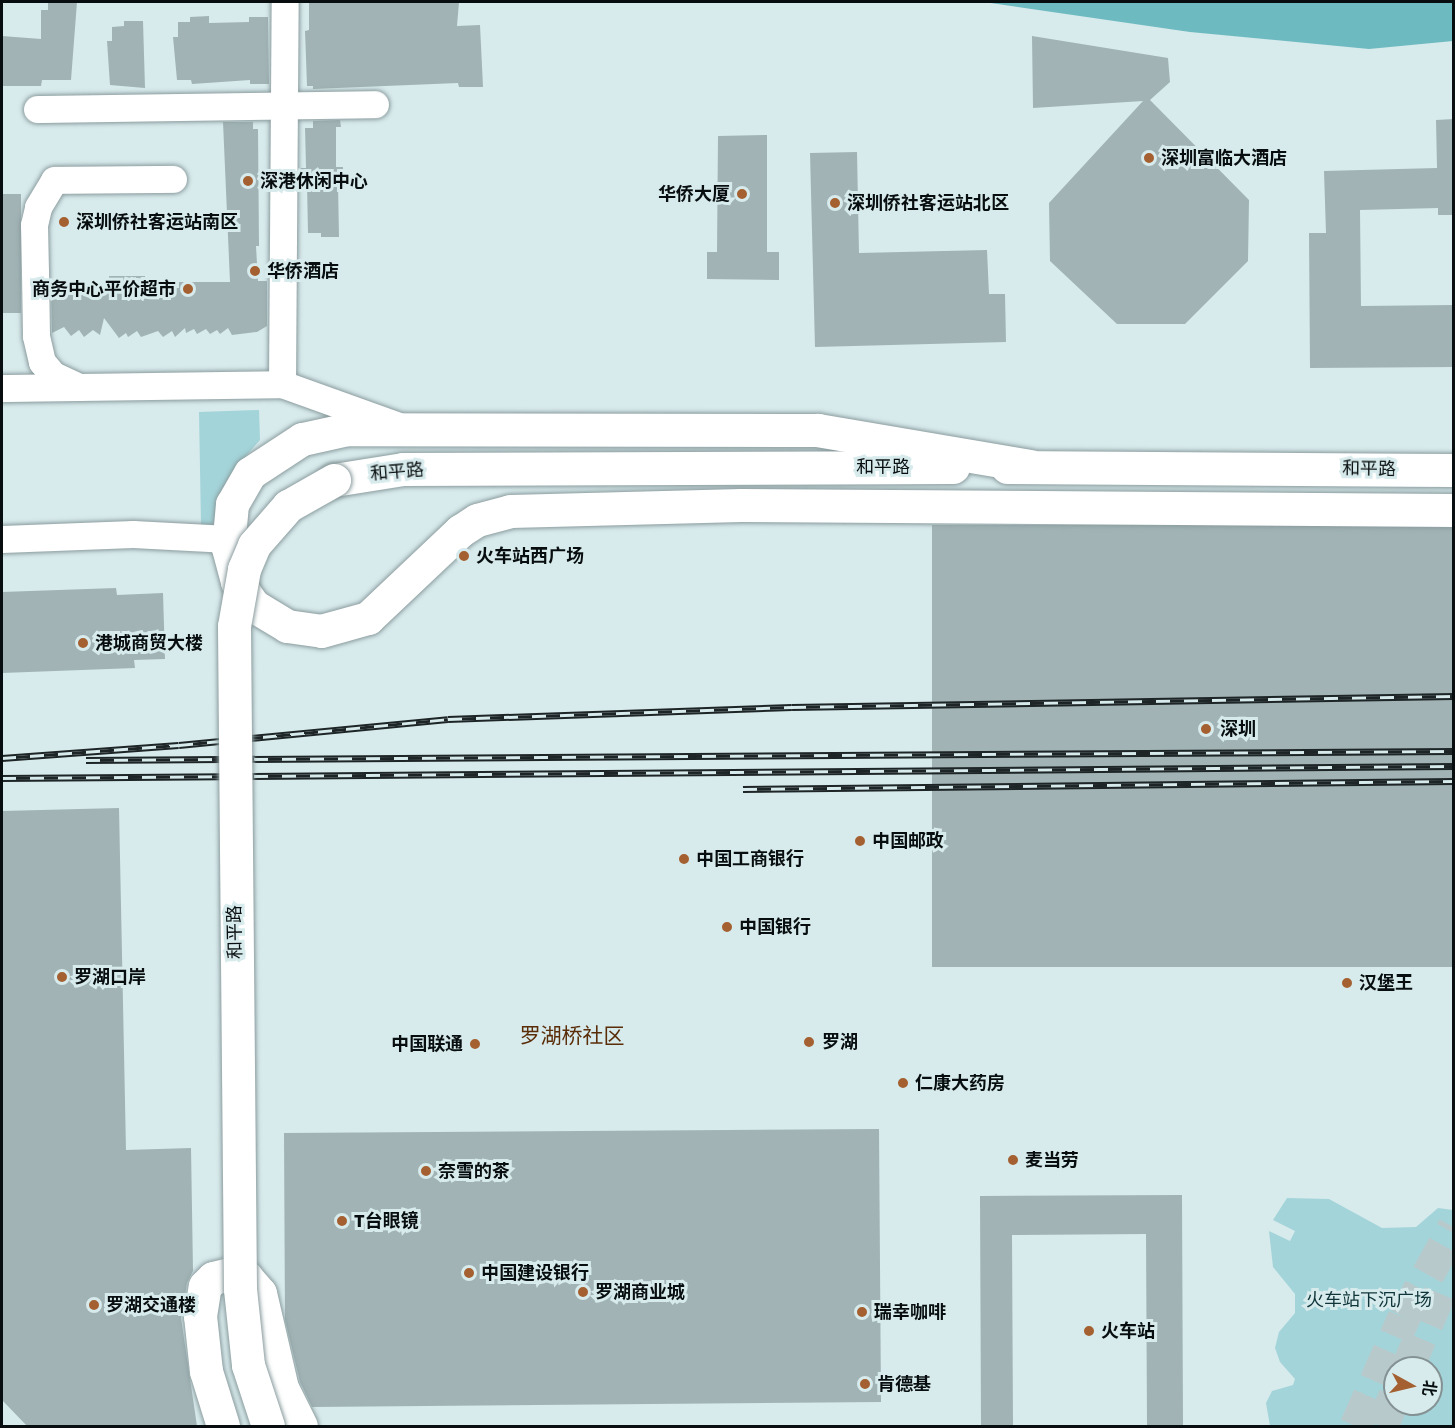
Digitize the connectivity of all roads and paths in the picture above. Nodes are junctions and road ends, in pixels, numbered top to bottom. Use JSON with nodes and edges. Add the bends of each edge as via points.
{"nodes":[{"id":1,"x":285,"y":2,"type":"edge"},
{"id":2,"x":286,"y":102,"type":"junction"},
{"id":3,"x":375,"y":104,"type":"dead end"},
{"id":4,"x":37,"y":109,"type":"dead end"},
{"id":5,"x":173,"y":179,"type":"dead end"},
{"id":6,"x":282,"y":384,"type":"junction"},
{"id":7,"x":2,"y":388,"type":"edge"},
{"id":8,"x":86,"y":388,"type":"junction"},
{"id":9,"x":403,"y":428,"type":"junction"},
{"id":10,"x":1030,"y":466,"type":"junction"},
{"id":11,"x":1454,"y":470,"type":"edge"},
{"id":12,"x":1454,"y":510,"type":"edge"},
{"id":13,"x":2,"y":539,"type":"edge"},
{"id":14,"x":228,"y":539,"type":"junction"},
{"id":15,"x":223,"y":1426,"type":"edge"},
{"id":16,"x":268,"y":1426,"type":"edge"},
{"id":17,"x":301,"y":1426,"type":"edge"}],
"edges":[{"from":1,"to":2,"type":"street"},
{"from":2,"to":3,"type":"street"},
{"from":2,"to":4,"type":"street"},
{"from":2,"to":6,"type":"street"},
{"from":5,"to":8,"type":"street","via":[[54,180],[38,207],[34,249],[36,336],[42,362],[69,385]]},
{"from":6,"to":8,"type":"street"},
{"from":6,"to":9,"type":"street"},
{"from":7,"to":8,"type":"street"},
{"from":9,"to":10,"type":"main road","via":[[818,430]]},
{"from":9,"to":14,"type":"main road","via":[[318,434],[294,443],[262,463],[245,478],[234,497]]},
{"from":10,"to":11,"type":"main road","name":"和平路"},
{"from":10,"to":16,"type":"main road","name":"和平路","bridge":true,"via":[[403,470],[334,480],[311,491],[275,519],[254,545],[244,568],[232,663],[240,1289],[249,1365]]},
{"from":12,"to":14,"type":"main road","via":[[741,506],[522,510],[487,517],[460,531],[368,618],[321,631],[286,626],[254,606],[234,573]]},
{"from":13,"to":14,"type":"street","via":[[133,534]]},
{"from":15,"to":17,"type":"main road","via":[[206,1371],[200,1316],[205,1286],[213,1278],[233,1273],[246,1277],[260,1293],[282,1388]]}]}
